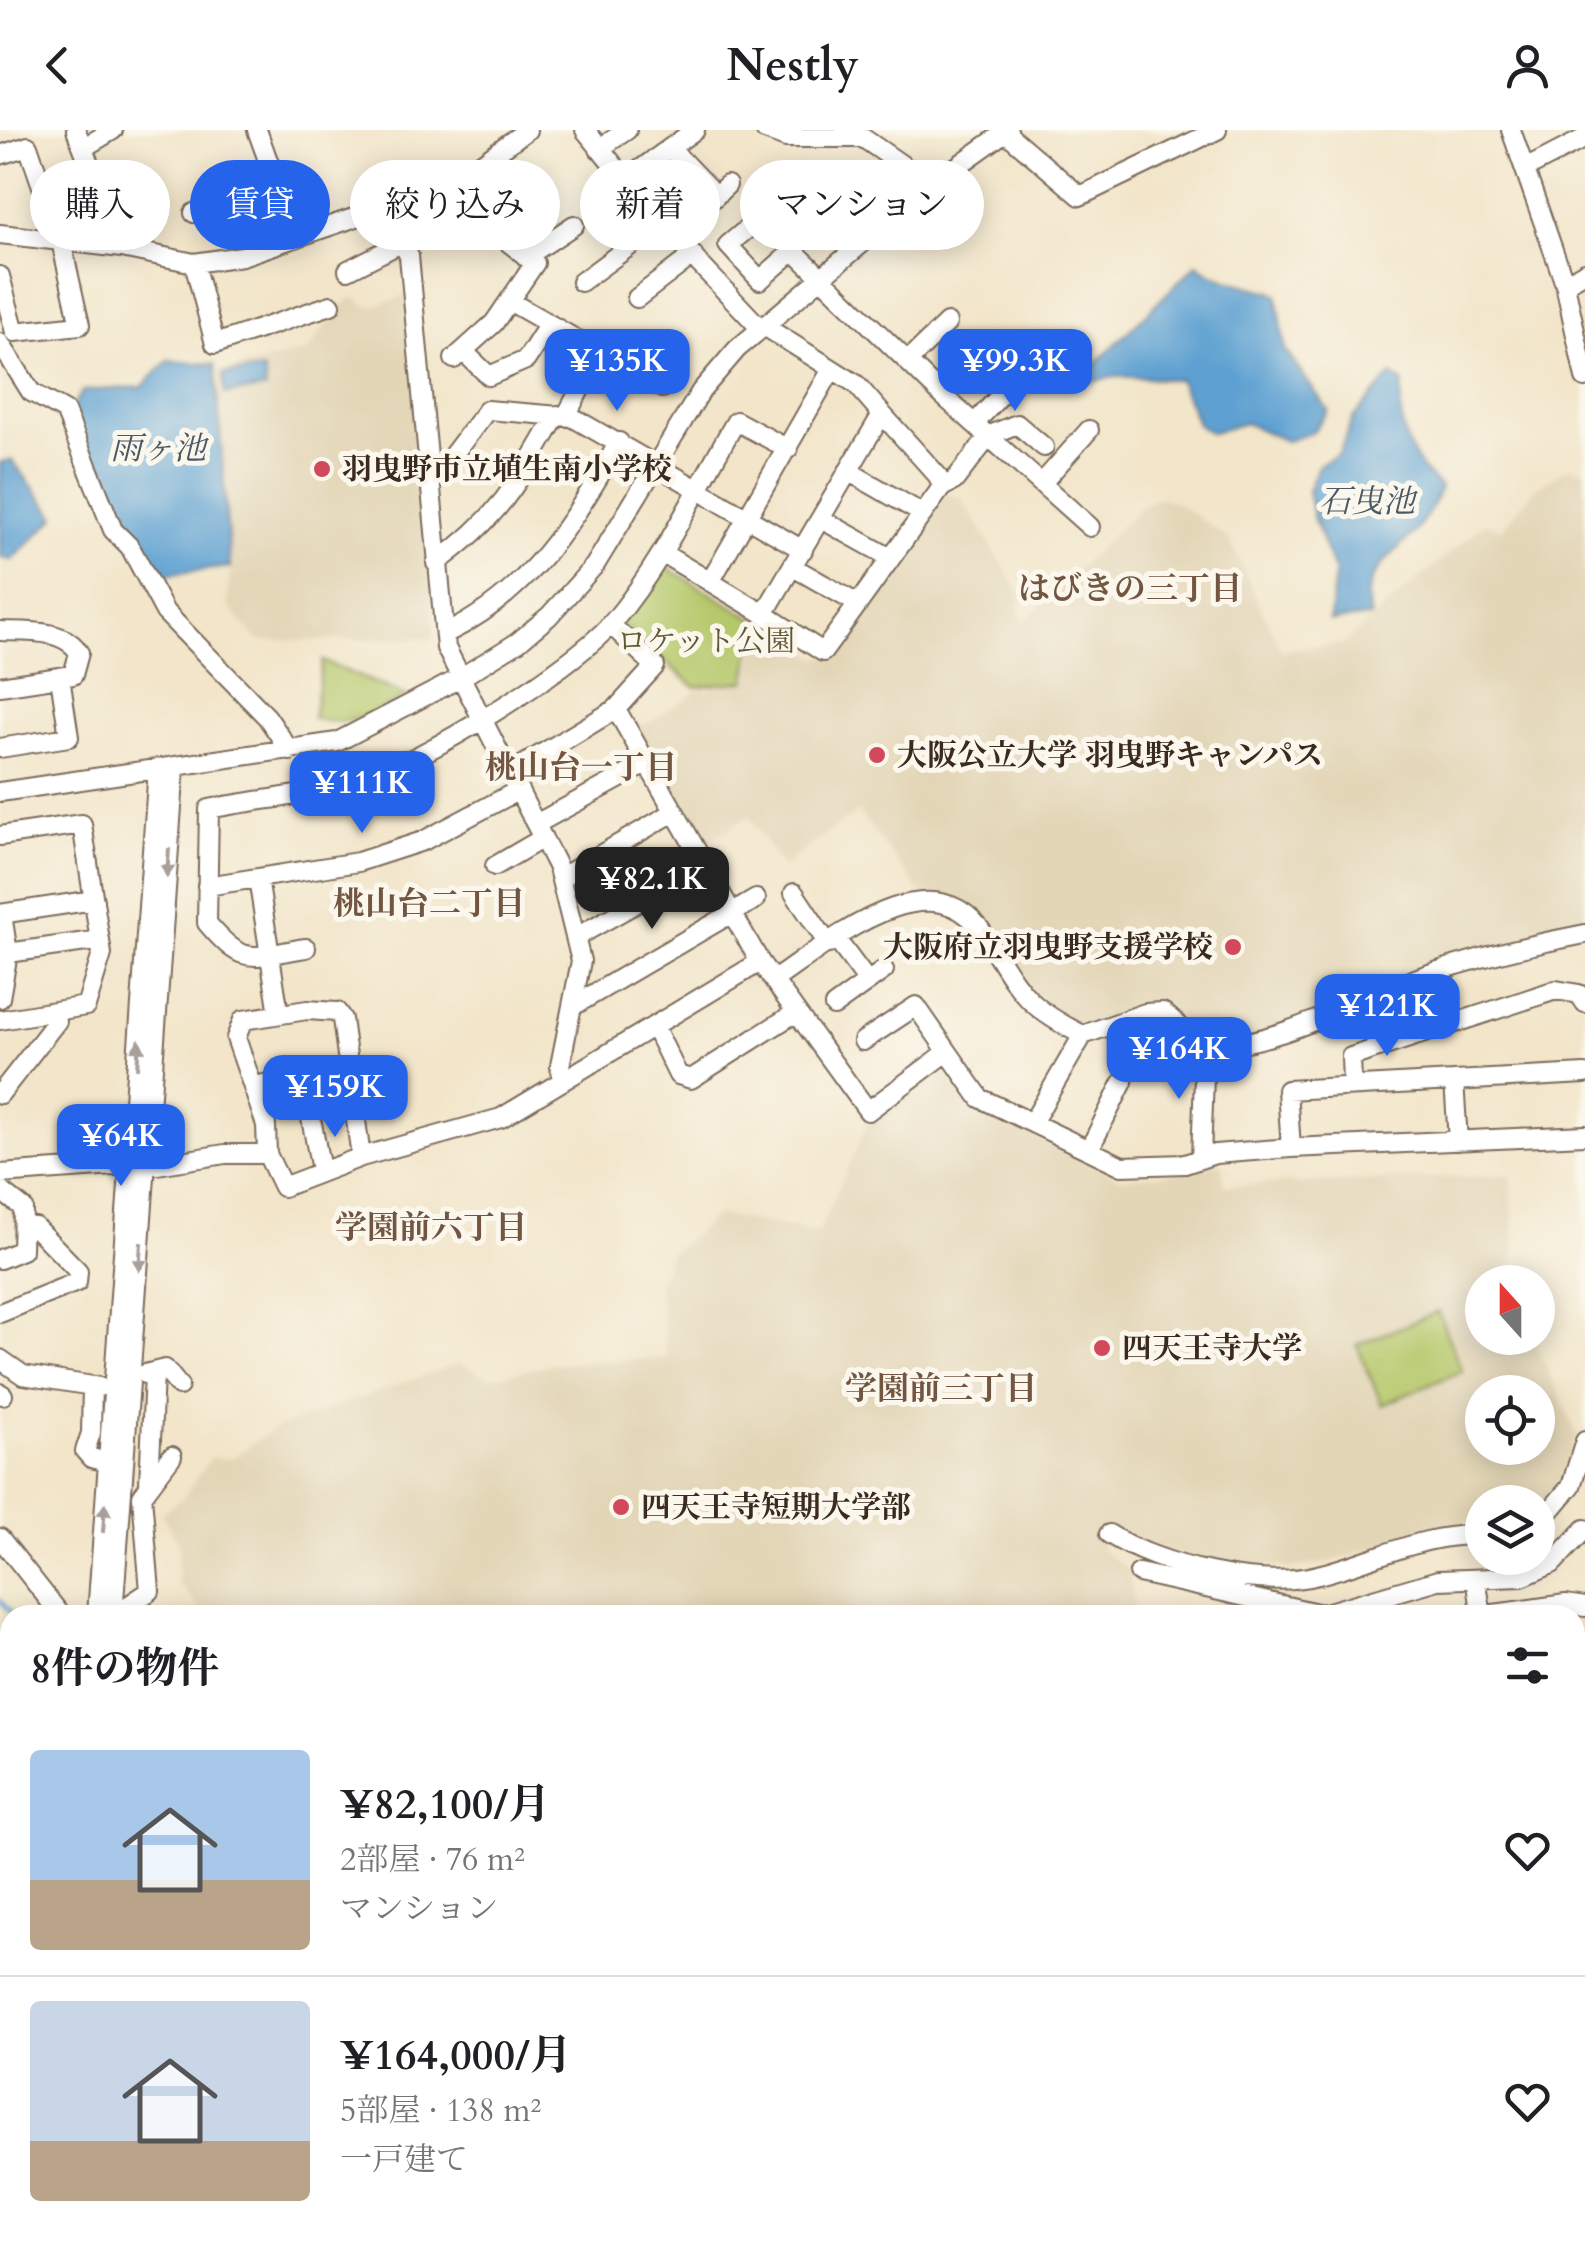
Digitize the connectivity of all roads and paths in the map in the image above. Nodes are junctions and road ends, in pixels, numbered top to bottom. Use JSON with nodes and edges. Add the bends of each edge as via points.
{"nodes":[{"id":1,"x":113,"y":130,"type":"edge"},
{"id":2,"x":257,"y":130,"type":"edge"},
{"id":3,"x":527,"y":130,"type":"edge"},
{"id":4,"x":585,"y":130,"type":"edge"},
{"id":5,"x":627,"y":130,"type":"edge"},
{"id":6,"x":695,"y":130,"type":"edge"},
{"id":7,"x":765,"y":130,"type":"edge"},
{"id":8,"x":1217,"y":130,"type":"edge"},
{"id":9,"x":1510,"y":130,"type":"edge"},
{"id":10,"x":1005,"y":131,"type":"edge"},
{"id":11,"x":1585,"y":138,"type":"edge"},
{"id":12,"x":80,"y":139,"type":"edge"},
{"id":13,"x":670,"y":148,"type":"junction"},
{"id":14,"x":599,"y":150,"type":"junction"},
{"id":15,"x":0,"y":156,"type":"edge"},
{"id":16,"x":654,"y":159,"type":"edge"},
{"id":17,"x":33,"y":160,"type":"edge"},
{"id":18,"x":268,"y":160,"type":"edge"},
{"id":19,"x":485,"y":160,"type":"edge"},
{"id":20,"x":607,"y":160,"type":"edge"},
{"id":21,"x":681,"y":160,"type":"edge"},
{"id":22,"x":895,"y":160,"type":"edge"},
{"id":23,"x":965,"y":160,"type":"edge"},
{"id":24,"x":1524,"y":169,"type":"junction"},
{"id":25,"x":574,"y":224,"type":"dead end"},
{"id":26,"x":0,"y":235,"type":"edge"},
{"id":27,"x":30,"y":238,"type":"edge"},
{"id":28,"x":63,"y":250,"type":"edge"},
{"id":29,"x":132,"y":250,"type":"edge"},
{"id":30,"x":259,"y":250,"type":"edge"},
{"id":31,"x":387,"y":250,"type":"edge"},
{"id":32,"x":404,"y":250,"type":"edge"},
{"id":33,"x":518,"y":250,"type":"edge"},
{"id":34,"x":624,"y":250,"type":"edge"},
{"id":35,"x":688,"y":250,"type":"edge"},
{"id":36,"x":854,"y":250,"type":"edge"},
{"id":37,"x":256,"y":251,"type":"joint"},
{"id":38,"x":794,"y":252,"type":"dead end"},
{"id":39,"x":693,"y":255,"type":"junction"},
{"id":40,"x":526,"y":256,"type":"junction"},
{"id":41,"x":194,"y":262,"type":"junction"},
{"id":42,"x":348,"y":270,"type":"dead end"},
{"id":43,"x":1585,"y":272,"type":"edge"},
{"id":44,"x":0,"y":276,"type":"edge"},
{"id":45,"x":821,"y":278,"type":"junction"},
{"id":46,"x":581,"y":282,"type":"dead end"},
{"id":47,"x":1566,"y":284,"type":"junction"},
{"id":48,"x":637,"y":298,"type":"dead end"},
{"id":49,"x":509,"y":301,"type":"junction"},
{"id":50,"x":330,"y":305,"type":"dead end"},
{"id":51,"x":947,"y":323,"type":"dead end"},
{"id":52,"x":549,"y":324,"type":"junction"},
{"id":53,"x":762,"y":327,"type":"junction"},
{"id":54,"x":0,"y":342,"type":"edge"},
{"id":55,"x":987,"y":347,"type":"dead end"},
{"id":56,"x":600,"y":352,"type":"junction"},
{"id":57,"x":908,"y":362,"type":"junction"},
{"id":58,"x":832,"y":369,"type":"junction"},
{"id":59,"x":1020,"y":374,"type":"dead end"},
{"id":60,"x":1585,"y":378,"type":"edge"},
{"id":61,"x":662,"y":388,"type":"dead end"},
{"id":62,"x":942,"y":394,"type":"junction"},
{"id":63,"x":882,"y":414,"type":"junction"},
{"id":64,"x":561,"y":415,"type":"junction"},
{"id":65,"x":974,"y":423,"type":"junction"},
{"id":66,"x":1089,"y":430,"type":"dead end"},
{"id":67,"x":990,"y":435,"type":"junction"},
{"id":68,"x":619,"y":442,"type":"junction"},
{"id":69,"x":1044,"y":447,"type":"dead end"},
{"id":70,"x":788,"y":449,"type":"junction"},
{"id":71,"x":659,"y":465,"type":"junction"},
{"id":72,"x":848,"y":471,"type":"junction"},
{"id":73,"x":429,"y":478,"type":"junction"},
{"id":74,"x":1042,"y":483,"type":"junction"},
{"id":75,"x":942,"y":487,"type":"junction"},
{"id":76,"x":696,"y":490,"type":"junction"},
{"id":77,"x":923,"y":514,"type":"junction"},
{"id":78,"x":748,"y":518,"type":"junction"},
{"id":79,"x":821,"y":519,"type":"junction"},
{"id":80,"x":1090,"y":527,"type":"dead end"},
{"id":81,"x":803,"y":550,"type":"junction"},
{"id":82,"x":662,"y":553,"type":"junction"},
{"id":83,"x":891,"y":558,"type":"junction"},
{"id":84,"x":436,"y":564,"type":"junction"},
{"id":85,"x":793,"y":567,"type":"junction"},
{"id":86,"x":710,"y":582,"type":"junction"},
{"id":87,"x":858,"y":604,"type":"junction"},
{"id":88,"x":764,"y":614,"type":"junction"},
{"id":89,"x":610,"y":624,"type":"junction"},
{"id":90,"x":0,"y":631,"type":"edge"},
{"id":91,"x":445,"y":634,"type":"junction"},
{"id":92,"x":60,"y":677,"type":"junction"},
{"id":93,"x":460,"y":678,"type":"junction"},
{"id":94,"x":0,"y":686,"type":"edge"},
{"id":95,"x":616,"y":708,"type":"junction"},
{"id":96,"x":482,"y":717,"type":"junction"},
{"id":97,"x":0,"y":748,"type":"edge"},
{"id":98,"x":290,"y":751,"type":"junction"},
{"id":99,"x":644,"y":764,"type":"junction"},
{"id":100,"x":167,"y":767,"type":"junction"},
{"id":101,"x":514,"y":782,"type":"junction"},
{"id":102,"x":0,"y":792,"type":"edge"},
{"id":103,"x":674,"y":812,"type":"junction"},
{"id":104,"x":539,"y":831,"type":"junction"},
{"id":105,"x":0,"y":836,"type":"edge"},
{"id":106,"x":707,"y":864,"type":"junction"},
{"id":107,"x":496,"y":866,"type":"dead end"},
{"id":108,"x":562,"y":877,"type":"junction"},
{"id":109,"x":258,"y":878,"type":"junction"},
{"id":110,"x":207,"y":886,"type":"junction"},
{"id":111,"x":794,"y":893,"type":"dead end"},
{"id":112,"x":756,"y":899,"type":"dead end"},
{"id":113,"x":94,"y":900,"type":"junction"},
{"id":114,"x":732,"y":913,"type":"junction"},
{"id":115,"x":1,"y":914,"type":"edge"},
{"id":116,"x":1585,"y":934,"type":"edge"},
{"id":117,"x":576,"y":937,"type":"junction"},
{"id":118,"x":100,"y":940,"type":"junction"},
{"id":119,"x":832,"y":942,"type":"junction"},
{"id":120,"x":306,"y":948,"type":"dead end"},
{"id":121,"x":8,"y":953,"type":"junction"},
{"id":122,"x":268,"y":954,"type":"junction"},
{"id":123,"x":760,"y":962,"type":"junction"},
{"id":124,"x":774,"y":980,"type":"junction"},
{"id":125,"x":0,"y":998,"type":"edge"},
{"id":126,"x":1585,"y":1004,"type":"edge"},
{"id":127,"x":573,"y":1006,"type":"junction"},
{"id":128,"x":834,"y":1006,"type":"dead end"},
{"id":129,"x":55,"y":1011,"type":"junction"},
{"id":130,"x":795,"y":1013,"type":"junction"},
{"id":131,"x":279,"y":1014,"type":"junction"},
{"id":132,"x":0,"y":1020,"type":"edge"},
{"id":133,"x":654,"y":1026,"type":"junction"},
{"id":134,"x":1083,"y":1035,"type":"junction"},
{"id":135,"x":863,"y":1041,"type":"dead end"},
{"id":136,"x":1205,"y":1048,"type":"junction"},
{"id":137,"x":946,"y":1053,"type":"junction"},
{"id":138,"x":349,"y":1069,"type":"junction"},
{"id":139,"x":1585,"y":1074,"type":"edge"},
{"id":140,"x":303,"y":1077,"type":"junction"},
{"id":141,"x":562,"y":1081,"type":"junction"},
{"id":142,"x":1454,"y":1081,"type":"junction"},
{"id":143,"x":1123,"y":1082,"type":"dead end"},
{"id":144,"x":1352,"y":1084,"type":"junction"},
{"id":145,"x":254,"y":1086,"type":"junction"},
{"id":146,"x":0,"y":1094,"type":"edge"},
{"id":147,"x":1032,"y":1123,"type":"junction"},
{"id":148,"x":1585,"y":1135,"type":"edge"},
{"id":149,"x":1458,"y":1141,"type":"junction"},
{"id":150,"x":1291,"y":1148,"type":"junction"},
{"id":151,"x":1089,"y":1150,"type":"junction"},
{"id":152,"x":267,"y":1154,"type":"junction"},
{"id":153,"x":361,"y":1157,"type":"junction"},
{"id":154,"x":1200,"y":1158,"type":"junction"},
{"id":155,"x":115,"y":1166,"type":"dead end"},
{"id":156,"x":157,"y":1166,"type":"dead end"},
{"id":157,"x":321,"y":1170,"type":"junction"},
{"id":158,"x":0,"y":1174,"type":"edge"},
{"id":159,"x":0,"y":1190,"type":"edge"},
{"id":160,"x":25,"y":1226,"type":"junction"},
{"id":161,"x":0,"y":1259,"type":"edge"},
{"id":162,"x":0,"y":1313,"type":"edge"},
{"id":163,"x":0,"y":1359,"type":"edge"},
{"id":164,"x":178,"y":1386,"type":"dead end"},
{"id":165,"x":1585,"y":1441,"type":"edge"},
{"id":166,"x":126,"y":1453,"type":"junction"},
{"id":167,"x":152,"y":1454,"type":"junction"},
{"id":168,"x":172,"y":1456,"type":"dead end"},
{"id":169,"x":108,"y":1462,"type":"junction"},
{"id":170,"x":148,"y":1484,"type":"junction"},
{"id":171,"x":1555,"y":1505,"type":"edge"},
{"id":172,"x":1585,"y":1529,"type":"edge"},
{"id":173,"x":1110,"y":1534,"type":"dead end"},
{"id":174,"x":1465,"y":1535,"type":"edge"},
{"id":175,"x":0,"y":1538,"type":"edge"},
{"id":176,"x":1140,"y":1573,"type":"dead end"},
{"id":177,"x":1476,"y":1579,"type":"junction"},
{"id":178,"x":53,"y":1605,"type":"edge"},
{"id":179,"x":98,"y":1605,"type":"edge"},
{"id":180,"x":114,"y":1605,"type":"edge"},
{"id":181,"x":130,"y":1605,"type":"dead end"},
{"id":182,"x":1282,"y":1605,"type":"edge"},
{"id":183,"x":1353,"y":1605,"type":"edge"},
{"id":184,"x":1482,"y":1605,"type":"edge"}],
"edges":[{"from":1,"to":12,"type":"street"},
{"from":2,"to":18,"type":"street"},
{"from":3,"to":19,"type":"street"},
{"from":4,"to":14,"type":"street"},
{"from":5,"to":14,"type":"street"},
{"from":6,"to":13,"type":"street"},
{"from":7,"to":22,"type":"street","via":[[786,138],[864,138]]},
{"from":8,"to":10,"type":"street","via":[[1080,196]]},
{"from":9,"to":24,"type":"street"},
{"from":10,"to":23,"type":"street"},
{"from":11,"to":24,"type":"street"},
{"from":13,"to":16,"type":"street"},
{"from":13,"to":21,"type":"street"},
{"from":14,"to":20,"type":"street"},
{"from":15,"to":17,"type":"street","via":[[28,146]]},
{"from":24,"to":47,"type":"street"},
{"from":25,"to":40,"type":"street"},
{"from":26,"to":27,"type":"street"},
{"from":28,"to":44,"type":"street","via":[[80,325],[15,332]]},
{"from":29,"to":41,"type":"street"},
{"from":30,"to":37,"type":"street"},
{"from":31,"to":42,"type":"street"},
{"from":32,"to":73,"type":"street"},
{"from":33,"to":40,"type":"street"},
{"from":34,"to":46,"type":"street"},
{"from":35,"to":39,"type":"street"},
{"from":36,"to":45,"type":"street"},
{"from":37,"to":41,"type":"street"},
{"from":38,"to":45,"type":"street"},
{"from":39,"to":48,"type":"street"},
{"from":39,"to":53,"type":"street"},
{"from":40,"to":49,"type":"street","via":[[534,264]]},
{"from":41,"to":50,"type":"street","via":[[215,344]]},
{"from":43,"to":47,"type":"street"},
{"from":45,"to":53,"type":"street"},
{"from":45,"to":57,"type":"street"},
{"from":47,"to":60,"type":"street"},
{"from":49,"to":52,"type":"street"},
{"from":49,"to":52,"type":"street","via":[[458,355],[489,376],[526,360]]},
{"from":51,"to":57,"type":"street"},
{"from":52,"to":56,"type":"street"},
{"from":53,"to":58,"type":"street"},
{"from":53,"to":71,"type":"street","via":[[719,368]]},
{"from":54,"to":98,"type":"street","via":[[30,392],[65,411],[114,530],[165,612],[267,717]]},
{"from":55,"to":62,"type":"street"},
{"from":56,"to":61,"type":"street"},
{"from":56,"to":64,"type":"street"},
{"from":57,"to":62,"type":"street"},
{"from":58,"to":63,"type":"street"},
{"from":58,"to":70,"type":"street"},
{"from":59,"to":65,"type":"street"},
{"from":62,"to":65,"type":"street"},
{"from":63,"to":72,"type":"street"},
{"from":63,"to":75,"type":"street"},
{"from":64,"to":68,"type":"street"},
{"from":64,"to":73,"type":"street","via":[[488,410]]},
{"from":64,"to":84,"type":"street","via":[[491,520]]},
{"from":65,"to":67,"type":"street"},
{"from":66,"to":74,"type":"street"},
{"from":67,"to":69,"type":"street","via":[[1017,424]]},
{"from":67,"to":74,"type":"street"},
{"from":67,"to":75,"type":"street"},
{"from":68,"to":71,"type":"street"},
{"from":68,"to":91,"type":"street","via":[[543,561],[498,603]]},
{"from":70,"to":76,"type":"street","via":[[736,421]]},
{"from":70,"to":78,"type":"street"},
{"from":71,"to":76,"type":"street"},
{"from":71,"to":93,"type":"street","via":[[576,588],[518,642]]},
{"from":72,"to":77,"type":"street"},
{"from":72,"to":79,"type":"street"},
{"from":73,"to":84,"type":"street"},
{"from":74,"to":80,"type":"street"},
{"from":75,"to":77,"type":"street"},
{"from":76,"to":78,"type":"street"},
{"from":76,"to":82,"type":"street"},
{"from":77,"to":83,"type":"street"},
{"from":78,"to":81,"type":"street"},
{"from":78,"to":86,"type":"street"},
{"from":79,"to":81,"type":"street"},
{"from":79,"to":83,"type":"street"},
{"from":81,"to":85,"type":"street"},
{"from":82,"to":86,"type":"street"},
{"from":82,"to":89,"type":"street"},
{"from":83,"to":87,"type":"street"},
{"from":84,"to":91,"type":"street"},
{"from":85,"to":87,"type":"street"},
{"from":85,"to":88,"type":"street"},
{"from":86,"to":88,"type":"street"},
{"from":87,"to":88,"type":"street","via":[[823,652]]},
{"from":89,"to":95,"type":"street","via":[[655,666]]},
{"from":89,"to":96,"type":"street","via":[[555,671]]},
{"from":90,"to":92,"type":"street","via":[[50,634],[74,644],[79,653],[73,674]]},
{"from":91,"to":93,"type":"street"},
{"from":92,"to":94,"type":"street"},
{"from":92,"to":97,"type":"street","via":[[69,737]]},
{"from":93,"to":96,"type":"street"},
{"from":93,"to":98,"type":"street","via":[[366,730]]},
{"from":95,"to":99,"type":"street"},
{"from":95,"to":101,"type":"street"},
{"from":96,"to":101,"type":"street"},
{"from":96,"to":110,"type":"street","via":[[361,781],[209,809]]},
{"from":98,"to":100,"type":"street"},
{"from":99,"to":103,"type":"street"},
{"from":99,"to":104,"type":"street"},
{"from":100,"to":102,"type":"street"},
{"from":100,"to":166,"type":"street","one_way":true},
{"from":169,"to":100,"type":"street","one_way":true},
{"from":101,"to":104,"type":"street"},
{"from":101,"to":109,"type":"street","via":[[423,841],[358,862]]},
{"from":103,"to":106,"type":"street"},
{"from":103,"to":108,"type":"street"},
{"from":104,"to":107,"type":"street"},
{"from":104,"to":108,"type":"street"},
{"from":105,"to":113,"type":"street","via":[[82,824]]},
{"from":106,"to":114,"type":"street"},
{"from":106,"to":117,"type":"street"},
{"from":108,"to":117,"type":"street"},
{"from":109,"to":110,"type":"street"},
{"from":109,"to":122,"type":"street"},
{"from":110,"to":122,"type":"street","via":[[207,923],[230,951],[243,958]]},
{"from":111,"to":119,"type":"street"},
{"from":112,"to":114,"type":"street"},
{"from":113,"to":115,"type":"street"},
{"from":113,"to":118,"type":"street"},
{"from":114,"to":123,"type":"street"},
{"from":114,"to":127,"type":"street"},
{"from":115,"to":121,"type":"street"},
{"from":116,"to":136,"type":"street","via":[[1428,974],[1267,1040]]},
{"from":117,"to":127,"type":"street","via":[[581,961]]},
{"from":118,"to":121,"type":"street"},
{"from":118,"to":129,"type":"street","via":[[86,1006]]},
{"from":119,"to":124,"type":"street"},
{"from":119,"to":128,"type":"street","via":[[876,976]]},
{"from":119,"to":134,"type":"street","via":[[907,902],[948,907],[981,930],[1021,996]]},
{"from":120,"to":122,"type":"street"},
{"from":121,"to":125,"type":"street"},
{"from":122,"to":131,"type":"street"},
{"from":123,"to":124,"type":"street"},
{"from":123,"to":133,"type":"street"},
{"from":124,"to":130,"type":"street"},
{"from":126,"to":144,"type":"street","via":[[1579,994],[1556,990],[1351,1057]]},
{"from":127,"to":141,"type":"street"},
{"from":129,"to":132,"type":"street"},
{"from":129,"to":146,"type":"street","via":[[56,1021]]},
{"from":130,"to":133,"type":"street","via":[[691,1079],[678,1075]]},
{"from":130,"to":137,"type":"street","via":[[868,1112]]},
{"from":131,"to":138,"type":"street","via":[[337,1012]]},
{"from":131,"to":145,"type":"street","via":[[243,1020],[236,1038]]},
{"from":133,"to":141,"type":"street"},
{"from":134,"to":136,"type":"street","via":[[1163,1012]]},
{"from":134,"to":147,"type":"street"},
{"from":135,"to":137,"type":"street","via":[[916,1006]]},
{"from":136,"to":154,"type":"street"},
{"from":137,"to":147,"type":"street","via":[[980,1098]]},
{"from":138,"to":140,"type":"street"},
{"from":138,"to":153,"type":"street"},
{"from":139,"to":142,"type":"street"},
{"from":140,"to":145,"type":"street"},
{"from":140,"to":157,"type":"street"},
{"from":141,"to":153,"type":"street","via":[[501,1118]]},
{"from":142,"to":144,"type":"street"},
{"from":142,"to":149,"type":"street"},
{"from":143,"to":151,"type":"street"},
{"from":144,"to":150,"type":"street","via":[[1287,1090]]},
{"from":145,"to":152,"type":"street"},
{"from":147,"to":151,"type":"street"},
{"from":148,"to":149,"type":"street"},
{"from":149,"to":150,"type":"street"},
{"from":150,"to":154,"type":"street"},
{"from":151,"to":154,"type":"street","via":[[1122,1166]]},
{"from":152,"to":156,"type":"street"},
{"from":152,"to":157,"type":"street","via":[[282,1187]]},
{"from":153,"to":157,"type":"street"},
{"from":155,"to":158,"type":"street"},
{"from":159,"to":160,"type":"street","via":[[24,1208]]},
{"from":160,"to":161,"type":"street","via":[[22,1250]]},
{"from":160,"to":162,"type":"street","via":[[34,1227],[78,1271],[77,1282]]},
{"from":163,"to":169,"type":"street","via":[[22,1375],[96,1386],[85,1451]]},
{"from":164,"to":167,"type":"street","via":[[165,1369],[149,1374]]},
{"from":165,"to":171,"type":"street","via":[[1571,1486]]},
{"from":166,"to":167,"type":"street"},
{"from":166,"to":180,"type":"street"},
{"from":167,"to":170,"type":"street"},
{"from":168,"to":170,"type":"street"},
{"from":179,"to":169,"type":"street","one_way":true},
{"from":170,"to":181,"type":"street","via":[[142,1496],[150,1591]]},
{"from":172,"to":177,"type":"street","via":[[1552,1564],[1522,1577]]},
{"from":173,"to":174,"type":"street","via":[[1154,1557],[1249,1578],[1288,1579]]},
{"from":175,"to":178,"type":"street"},
{"from":176,"to":182,"type":"street"},
{"from":177,"to":183,"type":"street","via":[[1438,1580]]},
{"from":177,"to":184,"type":"street"}]}
